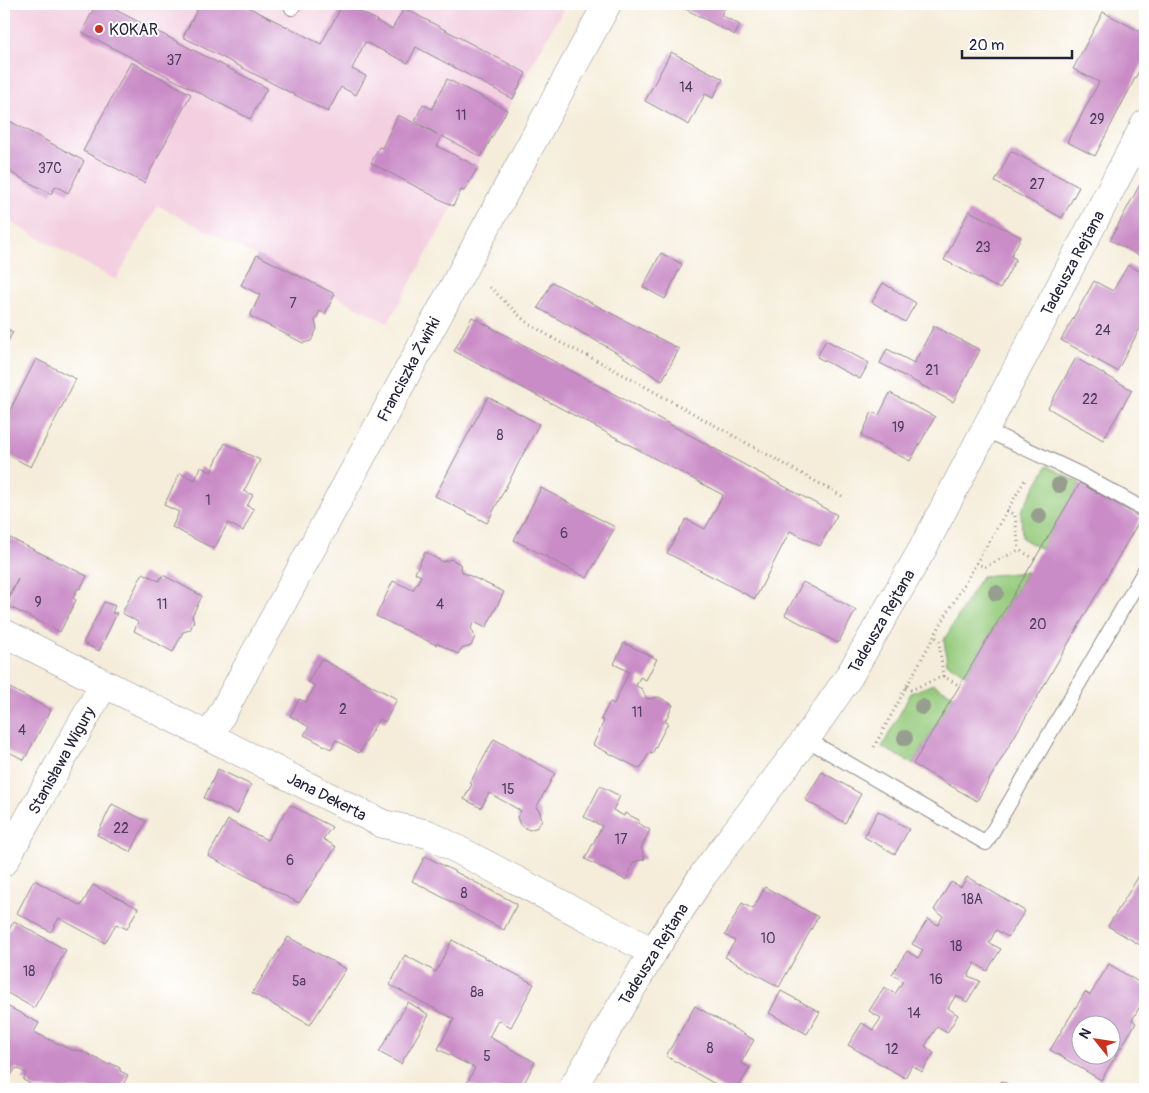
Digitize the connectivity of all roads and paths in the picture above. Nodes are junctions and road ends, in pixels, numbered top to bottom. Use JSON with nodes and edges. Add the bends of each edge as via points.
{"nodes":[{"id":1,"x":607,"y":4,"type":"edge"},
{"id":2,"x":1145,"y":124,"type":"edge"},
{"id":3,"x":460,"y":272,"type":"junction"},
{"id":4,"x":984,"y":429,"type":"junction"},
{"id":5,"x":1038,"y":456,"type":"junction"},
{"id":6,"x":842,"y":496,"type":"dead end"},
{"id":7,"x":1007,"y":510,"type":"junction"},
{"id":8,"x":1145,"y":510,"type":"edge"},
{"id":9,"x":1019,"y":550,"type":"junction"},
{"id":10,"x":1035,"y":559,"type":"dead end"},
{"id":11,"x":976,"y":563,"type":"junction"},
{"id":12,"x":1145,"y":570,"type":"edge"},
{"id":13,"x":4,"y":633,"type":"edge"},
{"id":14,"x":934,"y":636,"type":"junction"},
{"id":15,"x":943,"y":676,"type":"junction"},
{"id":16,"x":104,"y":684,"type":"junction"},
{"id":17,"x":960,"y":686,"type":"dead end"},
{"id":18,"x":906,"y":687,"type":"junction"},
{"id":19,"x":210,"y":736,"type":"junction"},
{"id":20,"x":806,"y":739,"type":"junction"},
{"id":21,"x":860,"y":772,"type":"junction"},
{"id":22,"x":4,"y":862,"type":"edge"},
{"id":23,"x":652,"y":952,"type":"junction"},
{"id":24,"x":572,"y":1089,"type":"edge"}],
"edges":[{"from":1,"to":3,"type":"street","name":"Franciszka Żwirki"},
{"from":2,"to":4,"type":"street","name":"Tadeusza Rejtana"},
{"from":3,"to":6,"type":"path","via":[[489,286],[525,321],[559,342]]},
{"from":3,"to":19,"type":"street","name":"Franciszka Żwirki"},
{"from":4,"to":5,"type":"lane"},
{"from":4,"to":20,"type":"street","name":"Tadeusza Rejtana","via":[[922,550],[853,670]]},
{"from":5,"to":7,"type":"path"},
{"from":5,"to":8,"type":"lane","via":[[1082,475]]},
{"from":7,"to":9,"type":"path","via":[[1015,516]]},
{"from":7,"to":11,"type":"path"},
{"from":9,"to":10,"type":"path"},
{"from":9,"to":11,"type":"path","via":[[984,567]]},
{"from":11,"to":14,"type":"path"},
{"from":12,"to":21,"type":"lane","via":[[986,843]]},
{"from":13,"to":16,"type":"street","name":"Jana Dekerta"},
{"from":14,"to":15,"type":"path","via":[[939,640]]},
{"from":14,"to":18,"type":"path"},
{"from":15,"to":17,"type":"path"},
{"from":15,"to":18,"type":"path","via":[[911,690]]},
{"from":16,"to":19,"type":"street","name":"Jana Dekerta"},
{"from":16,"to":22,"type":"street","name":"Stanisława Wigury"},
{"from":18,"to":21,"type":"path"},
{"from":19,"to":23,"type":"street","name":"Jana Dekerta","via":[[383,824],[428,834]]},
{"from":20,"to":21,"type":"lane"},
{"from":20,"to":23,"type":"street","name":"Tadeusza Rejtana","via":[[703,876]]},
{"from":23,"to":24,"type":"street","name":"Tadeusza Rejtana"}]}
